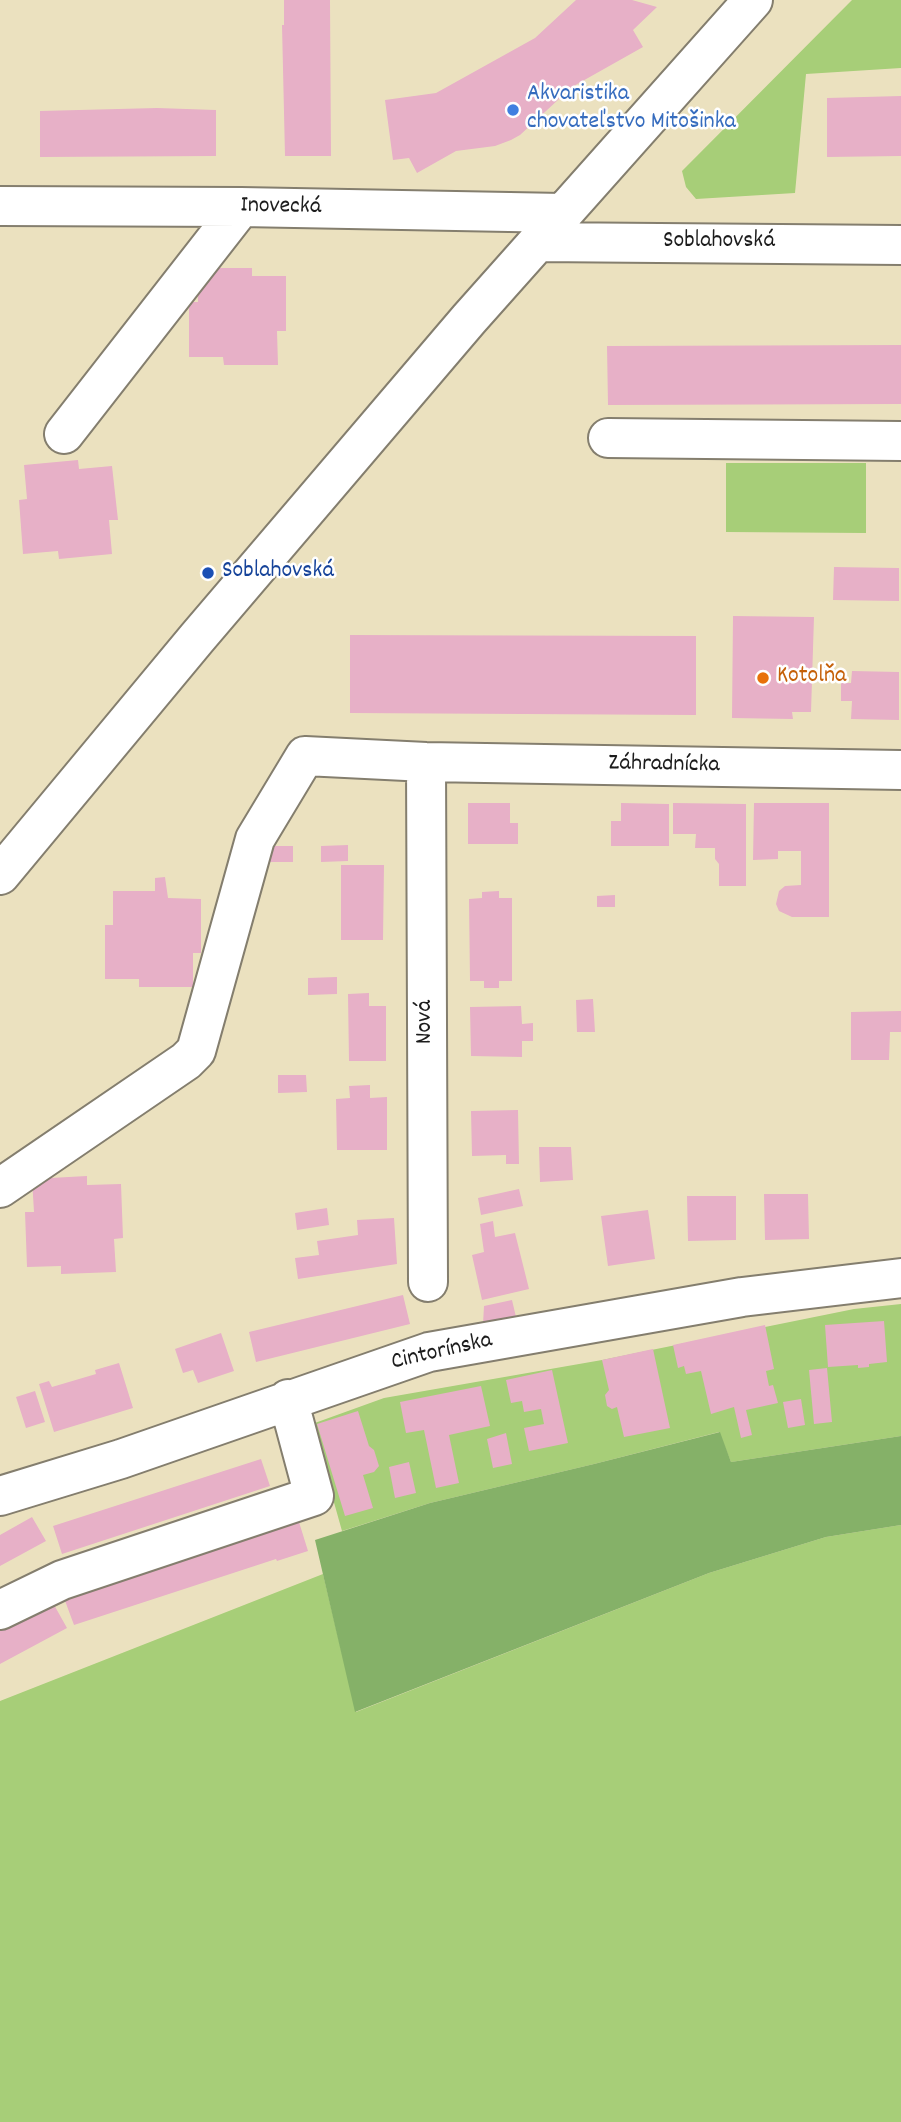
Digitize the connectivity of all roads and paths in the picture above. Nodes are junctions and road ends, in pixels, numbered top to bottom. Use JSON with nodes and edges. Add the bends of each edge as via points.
{"nodes":[{"id":1,"x":753,"y":0,"type":"edge"},
{"id":2,"x":0,"y":206,"type":"edge"},
{"id":3,"x":241,"y":207,"type":"junction"},
{"id":4,"x":563,"y":213,"type":"junction"},
{"id":5,"x":538,"y":242,"type":"junction"},
{"id":6,"x":901,"y":245,"type":"edge"},
{"id":7,"x":64,"y":434,"type":"dead end"},
{"id":8,"x":608,"y":438,"type":"dead end"},
{"id":9,"x":901,"y":441,"type":"edge"},
{"id":10,"x":426,"y":761,"type":"junction"},
{"id":11,"x":901,"y":771,"type":"edge"},
{"id":12,"x":0,"y":875,"type":"edge"},
{"id":13,"x":0,"y":1188,"type":"edge"},
{"id":14,"x":901,"y":1278,"type":"edge"},
{"id":15,"x":428,"y":1282,"type":"dead end"},
{"id":16,"x":288,"y":1399,"type":"junction"},
{"id":17,"x":0,"y":1496,"type":"edge"},
{"id":18,"x":0,"y":1609,"type":"edge"}],
"edges":[{"from":1,"to":4,"type":"street"},
{"from":2,"to":3,"type":"street","name":"Inovecká"},
{"from":3,"to":4,"type":"street","name":"Inovecká"},
{"from":3,"to":7,"type":"street"},
{"from":4,"to":5,"type":"street"},
{"from":5,"to":6,"type":"street","name":"Soblahovská"},
{"from":5,"to":12,"type":"street"},
{"from":8,"to":9,"type":"street"},
{"from":10,"to":11,"type":"street","name":"Záhradnícka"},
{"from":10,"to":13,"type":"street","name":"Záhradnícka","via":[[306,756],[255,839],[196,1051]]},
{"from":10,"to":15,"type":"street","name":"Nová"},
{"from":14,"to":16,"type":"street","name":"Cintorínska","via":[[742,1297],[429,1352]]},
{"from":16,"to":17,"type":"street","name":"Cintorínska","via":[[121,1459]]},
{"from":16,"to":18,"type":"street","via":[[314,1496],[62,1580]]}]}
